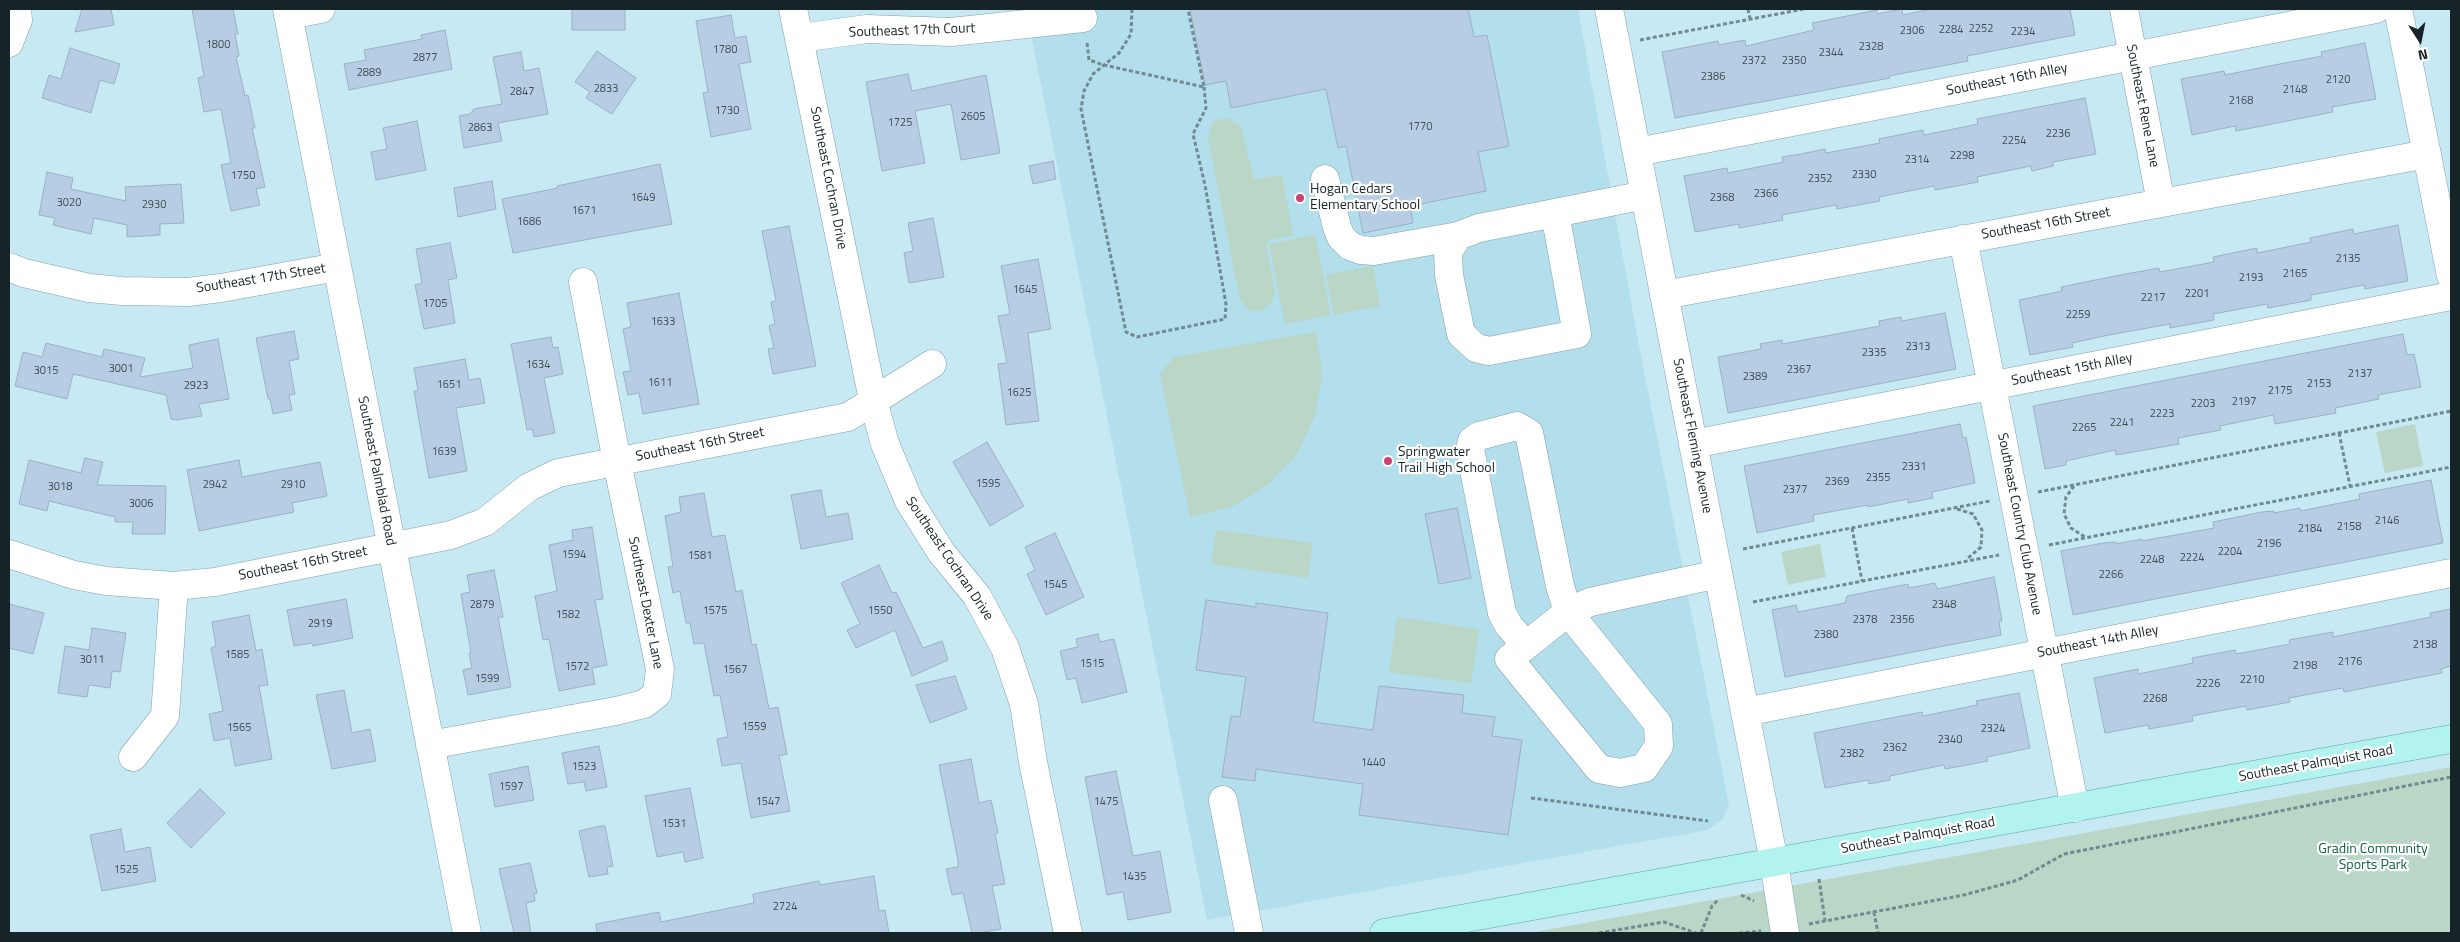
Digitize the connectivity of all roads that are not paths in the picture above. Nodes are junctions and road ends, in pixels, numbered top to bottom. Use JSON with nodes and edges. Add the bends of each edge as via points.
{"nodes":[{"id":1,"x":17,"y":9,"type":"edge"},
{"id":2,"x":321,"y":9,"type":"edge"},
{"id":3,"x":794,"y":9,"type":"edge"},
{"id":4,"x":1610,"y":9,"type":"edge"},
{"id":5,"x":2124,"y":9,"type":"edge"},
{"id":6,"x":2376,"y":9,"type":"edge"},
{"id":7,"x":2398,"y":9,"type":"edge"},
{"id":8,"x":288,"y":12,"type":"edge"},
{"id":9,"x":1083,"y":18,"type":"road end"},
{"id":10,"x":800,"y":38,"type":"junction"},
{"id":11,"x":9,"y":43,"type":"edge"},
{"id":12,"x":2132,"y":56,"type":"junction"},
{"id":13,"x":1637,"y":152,"type":"junction"},
{"id":14,"x":2427,"y":154,"type":"junction"},
{"id":15,"x":1326,"y":179,"type":"dead end"},
{"id":16,"x":1645,"y":195,"type":"junction"},
{"id":17,"x":2161,"y":203,"type":"junction"},
{"id":18,"x":1555,"y":213,"type":"junction"},
{"id":19,"x":1458,"y":236,"type":"junction"},
{"id":20,"x":1963,"y":239,"type":"junction"},
{"id":21,"x":9,"y":267,"type":"edge"},
{"id":22,"x":336,"y":267,"type":"junction"},
{"id":23,"x":2451,"y":276,"type":"edge"},
{"id":24,"x":583,"y":282,"type":"dead end"},
{"id":25,"x":1664,"y":294,"type":"junction"},
{"id":26,"x":2451,"y":296,"type":"edge"},
{"id":27,"x":932,"y":364,"type":"dead end"},
{"id":28,"x":1992,"y":386,"type":"junction"},
{"id":29,"x":873,"y":400,"type":"junction"},
{"id":30,"x":1693,"y":444,"type":"junction"},
{"id":31,"x":617,"y":462,"type":"junction"},
{"id":32,"x":391,"y":547,"type":"junction"},
{"id":33,"x":9,"y":554,"type":"edge"},
{"id":34,"x":2451,"y":573,"type":"edge"},
{"id":35,"x":1718,"y":574,"type":"junction"},
{"id":36,"x":174,"y":586,"type":"junction"},
{"id":37,"x":1568,"y":612,"type":"junction"},
{"id":38,"x":1526,"y":645,"type":"junction"},
{"id":39,"x":2044,"y":653,"type":"junction"},
{"id":40,"x":1745,"y":712,"type":"junction"},
{"id":41,"x":2451,"y":739,"type":"edge"},
{"id":42,"x":430,"y":745,"type":"junction"},
{"id":43,"x":133,"y":757,"type":"dead end"},
{"id":44,"x":1223,"y":800,"type":"dead end"},
{"id":45,"x":2075,"y":808,"type":"junction"},
{"id":46,"x":1774,"y":862,"type":"junction"},
{"id":47,"x":1774,"y":929,"type":"edge"},
{"id":48,"x":467,"y":933,"type":"edge"},
{"id":49,"x":1068,"y":933,"type":"edge"},
{"id":50,"x":1249,"y":933,"type":"edge"},
{"id":51,"x":1384,"y":933,"type":"edge"}],
"edges":[{"from":1,"to":11,"type":"street","via":[[18,20]]},
{"from":2,"to":8,"type":"street"},
{"from":3,"to":10,"type":"street","name":"Southeast Cochran Drive"},
{"from":4,"to":13,"type":"street","name":"Southeast Fleming Avenue"},
{"from":5,"to":12,"type":"street","name":"Southeast Rene Lane"},
{"from":6,"to":12,"type":"street","name":"Southeast 16th Alley"},
{"from":7,"to":14,"type":"street"},
{"from":8,"to":22,"type":"street","name":"Southeast Palmblad Road"},
{"from":9,"to":10,"type":"street","name":"Southeast 17th Court","via":[[951,32],[868,29]]},
{"from":10,"to":29,"type":"street","name":"Southeast Cochran Drive"},
{"from":12,"to":13,"type":"street","name":"Southeast 16th Alley"},
{"from":12,"to":17,"type":"street","name":"Southeast Rene Lane"},
{"from":13,"to":16,"type":"street","name":"Southeast Fleming Avenue"},
{"from":14,"to":17,"type":"street","name":"Southeast 16th Street"},
{"from":14,"to":23,"type":"street"},
{"from":15,"to":19,"type":"street","via":[[1337,227],[1350,246],[1374,251]]},
{"from":16,"to":18,"type":"street"},
{"from":16,"to":25,"type":"street","name":"Southeast Fleming Avenue"},
{"from":17,"to":20,"type":"street","name":"Southeast 16th Street"},
{"from":18,"to":19,"type":"street","via":[[1479,228]]},
{"from":18,"to":19,"type":"street","via":[[1577,334],[1489,351],[1476,348],[1461,334],[1449,274],[1448,252]]},
{"from":20,"to":25,"type":"street","name":"Southeast 16th Street"},
{"from":20,"to":28,"type":"street","name":"Southeast Country Club Avenue"},
{"from":21,"to":22,"type":"street","name":"Southeast 17th Street","via":[[89,288],[188,292]]},
{"from":22,"to":32,"type":"street","name":"Southeast Palmblad Road"},
{"from":24,"to":31,"type":"street","name":"Southeast Dexter Lane"},
{"from":25,"to":30,"type":"street","name":"Southeast Fleming Avenue"},
{"from":26,"to":28,"type":"street","name":"Southeast 15th Alley"},
{"from":27,"to":29,"type":"street","name":"Southeast 16th Street"},
{"from":28,"to":30,"type":"street","name":"Southeast 15th Alley"},
{"from":28,"to":39,"type":"street","name":"Southeast Country Club Avenue"},
{"from":29,"to":31,"type":"street","name":"Southeast 16th Street","via":[[848,417]]},
{"from":29,"to":49,"type":"street","name":"Southeast Cochran Drive","via":[[885,444],[908,501],[940,552],[977,596],[1005,648],[1024,704]]},
{"from":30,"to":35,"type":"street","name":"Southeast Fleming Avenue"},
{"from":31,"to":32,"type":"street","name":"Southeast 16th Street","via":[[542,479],[471,529]]},
{"from":31,"to":42,"type":"street","name":"Southeast Dexter Lane","via":[[660,669],[656,694],[644,704],[616,711]]},
{"from":32,"to":36,"type":"street","name":"Southeast 16th Street","via":[[215,582]]},
{"from":32,"to":42,"type":"street","name":"Southeast Palmblad Road"},
{"from":33,"to":36,"type":"street","name":"Southeast 16th Street","via":[[74,576],[106,582]]},
{"from":34,"to":39,"type":"street","name":"Southeast 14th Alley"},
{"from":35,"to":37,"type":"street","via":[[1590,602]]},
{"from":35,"to":40,"type":"street","name":"Southeast Fleming Avenue"},
{"from":36,"to":43,"type":"street","via":[[165,716]]},
{"from":37,"to":38,"type":"street"},
{"from":37,"to":38,"type":"street","via":[[1658,724],[1659,746],[1644,768],[1620,773],[1599,769],[1509,659]]},
{"from":37,"to":38,"type":"street","via":[[1529,433],[1517,426],[1479,436],[1472,441],[1470,449],[1502,613]]},
{"from":39,"to":40,"type":"street","name":"Southeast 14th Alley"},
{"from":39,"to":45,"type":"street","name":"Southeast Country Club Avenue"},
{"from":40,"to":46,"type":"street","name":"Southeast Fleming Avenue"},
{"from":41,"to":45,"type":"main road","name":"Southeast Palmquist Road"},
{"from":42,"to":48,"type":"street","name":"Southeast Palmblad Road"},
{"from":44,"to":50,"type":"street"},
{"from":45,"to":46,"type":"main road","name":"Southeast Palmquist Road"},
{"from":46,"to":47,"type":"street","name":"Southeast Fleming Avenue"},
{"from":46,"to":51,"type":"main road","name":"Southeast Palmquist Road"}]}
